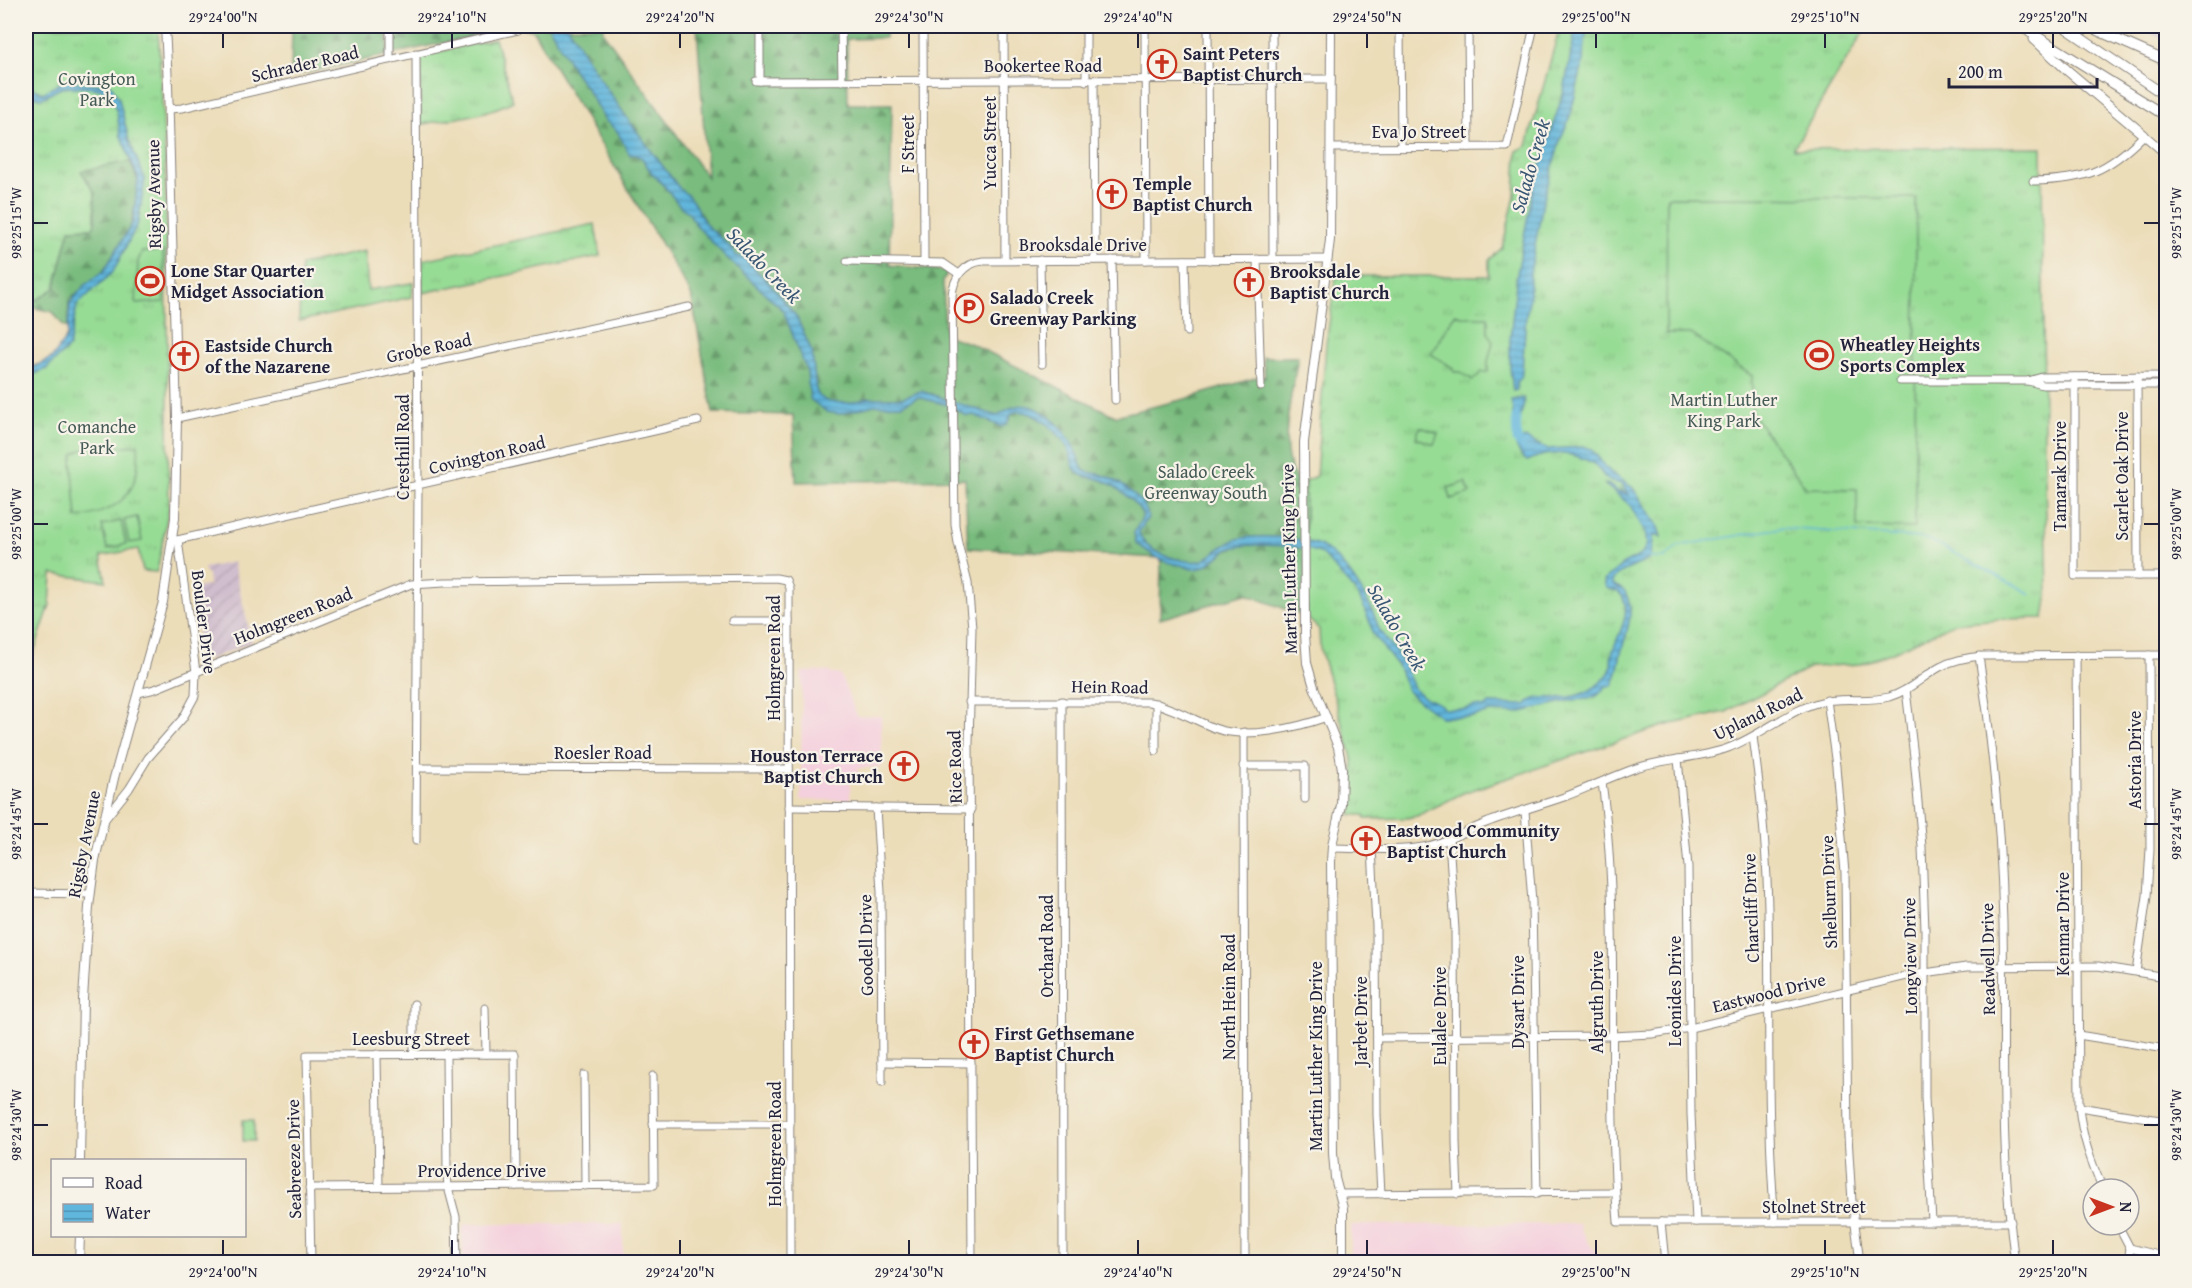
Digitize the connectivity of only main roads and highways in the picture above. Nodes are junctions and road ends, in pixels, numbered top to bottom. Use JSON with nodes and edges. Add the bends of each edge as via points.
{"nodes":[{"id":1,"x":165,"y":26,"type":"edge"},
{"id":2,"x":1331,"y":26,"type":"edge"},
{"id":3,"x":2021,"y":26,"type":"edge"},
{"id":4,"x":2063,"y":26,"type":"edge"},
{"id":5,"x":2086,"y":26,"type":"edge"},
{"id":6,"x":2166,"y":61,"type":"edge"},
{"id":7,"x":2166,"y":96,"type":"edge"},
{"id":8,"x":2166,"y":116,"type":"edge"},
{"id":9,"x":2144,"y":135,"type":"joint"},
{"id":10,"x":2166,"y":154,"type":"edge"},
{"id":11,"x":80,"y":1159,"type":"edge"},
{"id":12,"x":80,"y":1237,"type":"edge"},
{"id":13,"x":80,"y":1263,"type":"edge"},
{"id":14,"x":1343,"y":1263,"type":"edge"}],
"edges":[{"from":1,"to":11,"type":"main road","name":"Rigsby Avenue","via":[[177,418],[176,541],[104,821],[90,894],[83,999]]},
{"from":2,"to":14,"type":"main road","name":"Martin Luther King Drive","via":[[1332,216],[1305,428],[1305,628],[1310,675],[1338,747],[1342,769],[1341,805],[1332,848],[1333,1153],[1343,1208]]},
{"from":3,"to":8,"type":"highway"},
{"from":3,"to":9,"type":"highway"},
{"from":4,"to":7,"type":"highway"},
{"from":5,"to":6,"type":"highway"},
{"from":9,"to":10,"type":"main road"},
{"from":12,"to":13,"type":"main road"}]}
